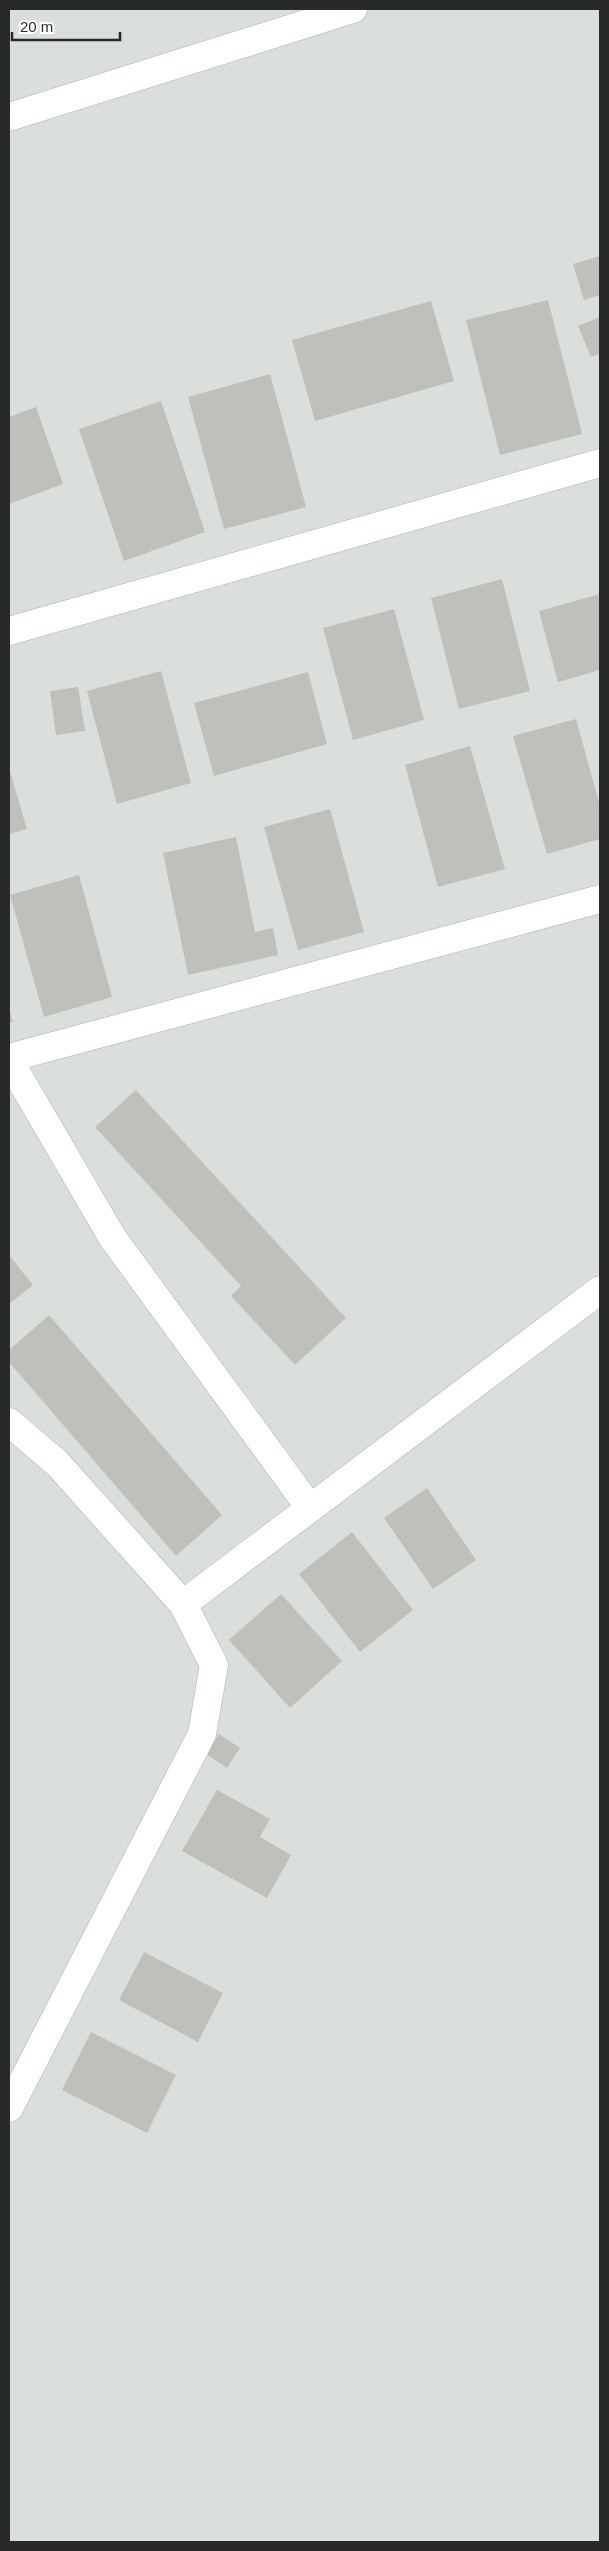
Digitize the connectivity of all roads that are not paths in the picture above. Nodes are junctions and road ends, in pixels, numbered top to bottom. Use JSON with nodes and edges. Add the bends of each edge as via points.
{"nodes":[{"id":1,"x":353,"y":9,"type":"edge"},
{"id":2,"x":9,"y":117,"type":"edge"},
{"id":3,"x":600,"y":463,"type":"edge"},
{"id":4,"x":9,"y":631,"type":"edge"},
{"id":5,"x":600,"y":899,"type":"edge"},
{"id":6,"x":9,"y":1059,"type":"edge"},
{"id":7,"x":600,"y":1290,"type":"edge"},
{"id":8,"x":9,"y":1422,"type":"edge"},
{"id":9,"x":310,"y":1508,"type":"junction"},
{"id":10,"x":183,"y":1604,"type":"junction"},
{"id":11,"x":9,"y":2108,"type":"edge"}],
"edges":[{"from":1,"to":2,"type":"lane"},
{"from":3,"to":4,"type":"lane"},
{"from":5,"to":6,"type":"lane"},
{"from":6,"to":9,"type":"lane","via":[[112,1237]]},
{"from":7,"to":9,"type":"lane"},
{"from":8,"to":10,"type":"lane","via":[[58,1464]]},
{"from":9,"to":10,"type":"lane"},
{"from":10,"to":11,"type":"lane","via":[[214,1665],[202,1734]]}]}
